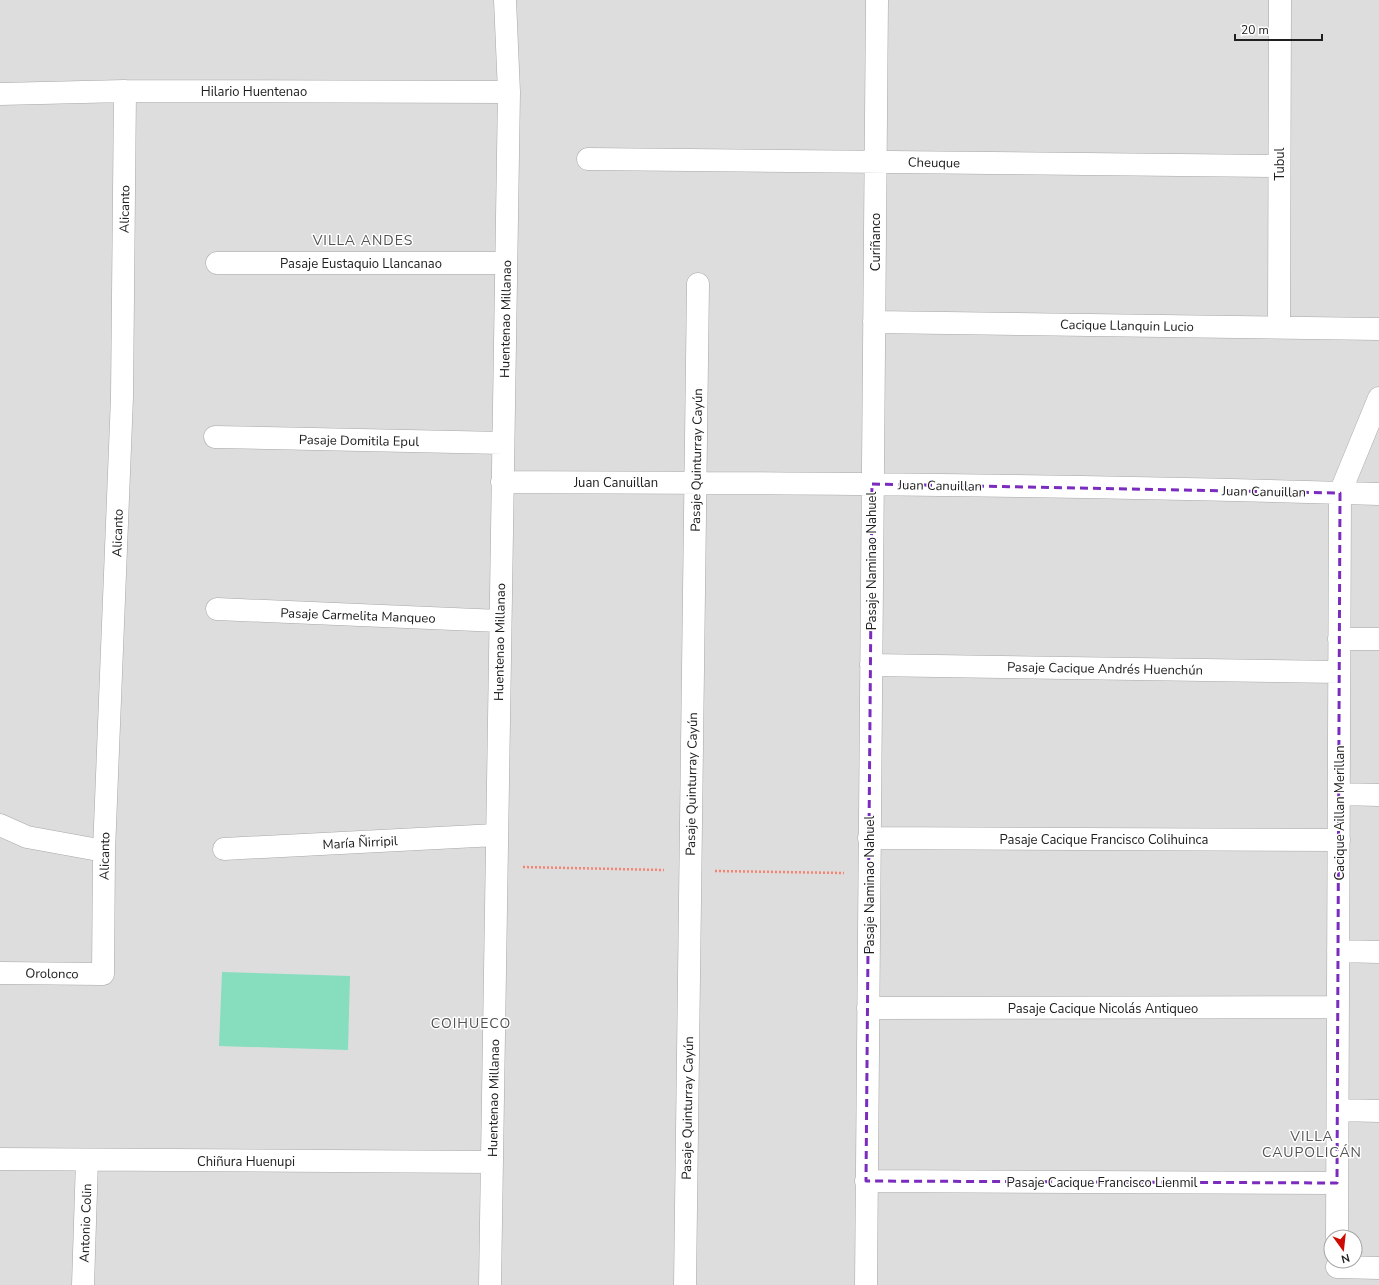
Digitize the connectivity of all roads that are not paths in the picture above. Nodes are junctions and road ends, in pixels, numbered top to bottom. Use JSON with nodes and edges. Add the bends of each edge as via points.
{"nodes":[{"id":1,"x":505,"y":0,"type":"edge"},
{"id":2,"x":877,"y":0,"type":"edge"},
{"id":3,"x":1280,"y":0,"type":"edge"},
{"id":4,"x":125,"y":91,"type":"junction"},
{"id":5,"x":509,"y":92,"type":"junction"},
{"id":6,"x":0,"y":94,"type":"edge"},
{"id":7,"x":588,"y":158,"type":"dead end"},
{"id":8,"x":875,"y":161,"type":"junction"},
{"id":9,"x":1279,"y":166,"type":"junction"},
{"id":10,"x":217,"y":263,"type":"dead end"},
{"id":11,"x":506,"y":263,"type":"junction"},
{"id":12,"x":698,"y":284,"type":"dead end"},
{"id":13,"x":874,"y":322,"type":"junction"},
{"id":14,"x":1279,"y":328,"type":"junction"},
{"id":15,"x":1379,"y":329,"type":"edge"},
{"id":16,"x":1379,"y":398,"type":"edge"},
{"id":17,"x":215,"y":437,"type":"dead end"},
{"id":18,"x":502,"y":443,"type":"junction"},
{"id":19,"x":502,"y":482,"type":"junction"},
{"id":20,"x":695,"y":483,"type":"junction"},
{"id":21,"x":872,"y":484,"type":"junction"},
{"id":22,"x":1340,"y":493,"type":"junction"},
{"id":23,"x":1379,"y":494,"type":"edge"},
{"id":24,"x":217,"y":609,"type":"dead end"},
{"id":25,"x":500,"y":621,"type":"junction"},
{"id":26,"x":1339,"y":639,"type":"junction"},
{"id":27,"x":1379,"y":639,"type":"edge"},
{"id":28,"x":871,"y":665,"type":"junction"},
{"id":29,"x":1339,"y":672,"type":"junction"},
{"id":30,"x":1339,"y":794,"type":"junction"},
{"id":31,"x":1379,"y":795,"type":"edge"},
{"id":32,"x":0,"y":826,"type":"edge"},
{"id":33,"x":496,"y":835,"type":"junction"},
{"id":34,"x":869,"y":838,"type":"junction"},
{"id":35,"x":1338,"y":840,"type":"junction"},
{"id":36,"x":224,"y":849,"type":"dead end"},
{"id":37,"x":104,"y":851,"type":"junction"},
{"id":38,"x":1338,"y":951,"type":"junction"},
{"id":39,"x":1379,"y":952,"type":"edge"},
{"id":40,"x":0,"y":973,"type":"edge"},
{"id":41,"x":103,"y":974,"type":"joint"},
{"id":42,"x":1338,"y":1007,"type":"junction"},
{"id":43,"x":868,"y":1008,"type":"junction"},
{"id":44,"x":1338,"y":1110,"type":"junction"},
{"id":45,"x":1379,"y":1111,"type":"edge"},
{"id":46,"x":0,"y":1159,"type":"edge"},
{"id":47,"x":87,"y":1160,"type":"junction"},
{"id":48,"x":492,"y":1162,"type":"junction"},
{"id":49,"x":866,"y":1182,"type":"junction"},
{"id":50,"x":1337,"y":1183,"type":"junction"},
{"id":51,"x":1337,"y":1229,"type":"edge"},
{"id":52,"x":1379,"y":1268,"type":"edge"},
{"id":53,"x":1337,"y":1271,"type":"edge"},
{"id":54,"x":83,"y":1285,"type":"edge"},
{"id":55,"x":490,"y":1285,"type":"edge"},
{"id":56,"x":685,"y":1285,"type":"edge"},
{"id":57,"x":866,"y":1285,"type":"edge"}],
"edges":[{"from":1,"to":5,"type":"street","name":"Huentenao Millanao"},
{"from":2,"to":8,"type":"street","name":"Curiñanco"},
{"from":3,"to":9,"type":"street","name":"Tubul"},
{"from":4,"to":5,"type":"street","name":"Hilario Huentenao"},
{"from":4,"to":6,"type":"street","name":"Hilario Huentenao"},
{"from":4,"to":37,"type":"street","name":"Alicanto","via":[[122,397]]},
{"from":5,"to":11,"type":"street","name":"Huentenao Millanao"},
{"from":7,"to":8,"type":"street","name":"Cheuque"},
{"from":8,"to":9,"type":"street","name":"Cheuque"},
{"from":8,"to":13,"type":"street","name":"Curiñanco"},
{"from":9,"to":14,"type":"street","name":"Tubul"},
{"from":10,"to":11,"type":"street","name":"Pasaje Eustaquio Llancanao"},
{"from":11,"to":18,"type":"street","name":"Huentenao Millanao"},
{"from":12,"to":20,"type":"street","name":"Pasaje Quinturray Cayún"},
{"from":13,"to":14,"type":"street","name":"Cacique Llanquin Lucio"},
{"from":13,"to":21,"type":"street","name":"Curiñanco"},
{"from":14,"to":15,"type":"street","name":"Cacique Llanquin Lucio"},
{"from":16,"to":22,"type":"street","name":"Cacique Aillan Merillan"},
{"from":17,"to":18,"type":"street","name":"Pasaje Domitila Epul"},
{"from":18,"to":19,"type":"street","name":"Huentenao Millanao"},
{"from":19,"to":20,"type":"street","name":"Juan Canuillan"},
{"from":19,"to":25,"type":"street","name":"Huentenao Millanao"},
{"from":20,"to":21,"type":"street","name":"Juan Canuillan"},
{"from":20,"to":56,"type":"street","name":"Pasaje Quinturray Cayún"},
{"from":21,"to":22,"type":"street","name":"Juan Canuillan"},
{"from":21,"to":28,"type":"street","name":"Pasaje Naminao Nahuel"},
{"from":22,"to":23,"type":"street","name":"Juan Canuillan"},
{"from":22,"to":26,"type":"street","name":"Cacique Aillan Merillan"},
{"from":24,"to":25,"type":"street","name":"Pasaje Carmelita Manqueo"},
{"from":25,"to":33,"type":"street","name":"Huentenao Millanao"},
{"from":26,"to":27,"type":"street"},
{"from":26,"to":29,"type":"street","name":"Cacique Aillan Merillan"},
{"from":28,"to":29,"type":"street","name":"Pasaje Cacique Andrés Huenchún"},
{"from":28,"to":34,"type":"street","name":"Pasaje Naminao Nahuel"},
{"from":29,"to":30,"type":"street","name":"Cacique Aillan Merillan"},
{"from":30,"to":31,"type":"street"},
{"from":30,"to":35,"type":"street","name":"Cacique Aillan Merillan"},
{"from":32,"to":37,"type":"street","via":[[28,837]]},
{"from":33,"to":36,"type":"street","name":"María Ñirripil"},
{"from":33,"to":48,"type":"street","name":"Huentenao Millanao"},
{"from":34,"to":35,"type":"street","name":"Pasaje Cacique Francisco Colihuinca"},
{"from":34,"to":43,"type":"street","name":"Pasaje Naminao Nahuel"},
{"from":35,"to":38,"type":"street","name":"Cacique Aillan Merillan"},
{"from":37,"to":41,"type":"street","name":"Alicanto"},
{"from":38,"to":39,"type":"street"},
{"from":38,"to":42,"type":"street","name":"Cacique Aillan Merillan"},
{"from":40,"to":41,"type":"street","name":"Orolonco"},
{"from":42,"to":43,"type":"street","name":"Pasaje Cacique Nicolás Antiqueo"},
{"from":42,"to":44,"type":"street","name":"Cacique Aillan Merillan"},
{"from":43,"to":49,"type":"street","name":"Pasaje Naminao Nahuel"},
{"from":44,"to":45,"type":"street"},
{"from":44,"to":50,"type":"street","name":"Cacique Aillan Merillan"},
{"from":46,"to":47,"type":"street","name":"Chiñura Huenupi"},
{"from":47,"to":48,"type":"street","name":"Chiñura Huenupi"},
{"from":47,"to":54,"type":"street","name":"Antonio Colin"},
{"from":48,"to":55,"type":"street","name":"Huentenao Millanao"},
{"from":49,"to":50,"type":"street","name":"Pasaje Cacique Francisco Lienmil"},
{"from":49,"to":57,"type":"street","name":"Pasaje Naminao Nahuel"},
{"from":50,"to":51,"type":"street","name":"Cacique Aillan Merillan"},
{"from":52,"to":53,"type":"street"}]}
